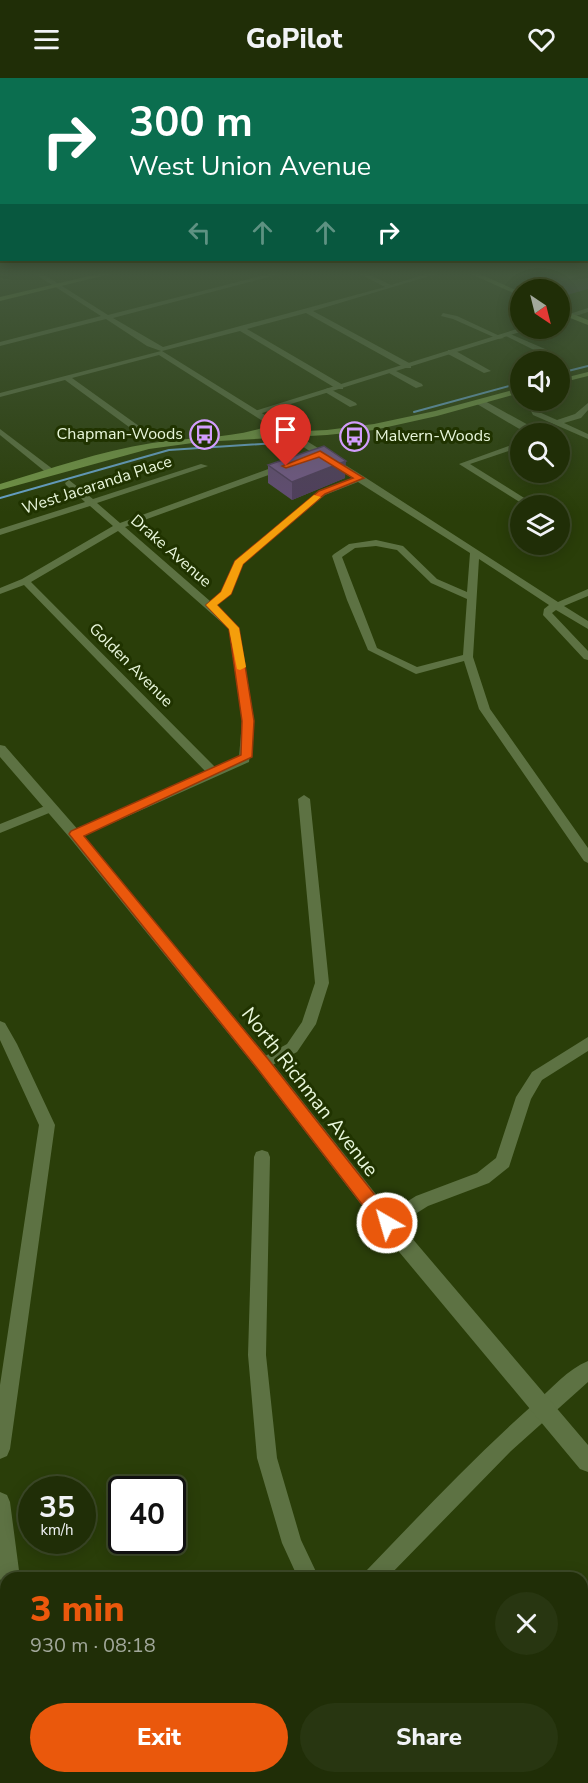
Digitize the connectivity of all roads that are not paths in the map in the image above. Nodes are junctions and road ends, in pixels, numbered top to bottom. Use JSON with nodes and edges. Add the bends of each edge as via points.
{"nodes":[{"id":1,"x":152,"y":354,"type":"edge"},
{"id":2,"x":165,"y":354,"type":"edge"},
{"id":3,"x":284,"y":354,"type":"edge"},
{"id":4,"x":385,"y":354,"type":"edge"},
{"id":5,"x":446,"y":354,"type":"edge"},
{"id":6,"x":454,"y":354,"type":"edge"},
{"id":7,"x":408,"y":366,"type":"junction"},
{"id":8,"x":392,"y":371,"type":"junction"},
{"id":9,"x":487,"y":371,"type":"dead end"},
{"id":10,"x":588,"y":374,"type":"edge"},
{"id":11,"x":66,"y":377,"type":"junction"},
{"id":12,"x":570,"y":378,"type":"edge"},
{"id":13,"x":419,"y":386,"type":"dead end"},
{"id":14,"x":340,"y":387,"type":"junction"},
{"id":15,"x":328,"y":390,"type":"junction"},
{"id":16,"x":510,"y":394,"type":"edge"},
{"id":17,"x":0,"y":395,"type":"edge"},
{"id":18,"x":480,"y":402,"type":"junction"},
{"id":19,"x":353,"y":405,"type":"dead end"},
{"id":20,"x":588,"y":405,"type":"edge"},
{"id":21,"x":535,"y":411,"type":"edge"},
{"id":22,"x":256,"y":412,"type":"junction"},
{"id":23,"x":267,"y":419,"type":"junction"},
{"id":24,"x":518,"y":423,"type":"edge"},
{"id":25,"x":555,"y":423,"type":"joint"},
{"id":26,"x":570,"y":429,"type":"edge"},
{"id":27,"x":0,"y":430,"type":"edge"},
{"id":28,"x":320,"y":432,"type":"junction"},
{"id":29,"x":290,"y":434,"type":"junction"},
{"id":30,"x":147,"y":436,"type":"dead end"},
{"id":31,"x":588,"y":437,"type":"edge"},
{"id":32,"x":231,"y":438,"type":"junction"},
{"id":33,"x":510,"y":448,"type":"edge"},
{"id":34,"x":317,"y":452,"type":"junction"},
{"id":35,"x":204,"y":466,"type":"dead end"},
{"id":36,"x":51,"y":472,"type":"junction"},
{"id":37,"x":360,"y":478,"type":"junction"},
{"id":38,"x":69,"y":483,"type":"dead end"},
{"id":39,"x":0,"y":487,"type":"edge"},
{"id":40,"x":515,"y":495,"type":"edge"},
{"id":41,"x":92,"y":502,"type":"junction"},
{"id":42,"x":119,"y":526,"type":"junction"},
{"id":43,"x":0,"y":532,"type":"edge"},
{"id":44,"x":475,"y":552,"type":"junction"},
{"id":45,"x":25,"y":581,"type":"junction"},
{"id":46,"x":0,"y":591,"type":"edge"},
{"id":47,"x":588,"y":592,"type":"edge"},
{"id":48,"x":471,"y":597,"type":"junction"},
{"id":49,"x":211,"y":605,"type":"junction"},
{"id":50,"x":557,"y":606,"type":"junction"},
{"id":51,"x":588,"y":626,"type":"edge"},
{"id":52,"x":468,"y":657,"type":"junction"},
{"id":53,"x":588,"y":657,"type":"edge"},
{"id":54,"x":0,"y":748,"type":"edge"},
{"id":55,"x":213,"y":772,"type":"junction"},
{"id":56,"x":304,"y":799,"type":"dead end"},
{"id":57,"x":50,"y":808,"type":"junction"},
{"id":58,"x":0,"y":829,"type":"edge"},
{"id":59,"x":75,"y":834,"type":"junction"},
{"id":60,"x":588,"y":858,"type":"edge"},
{"id":61,"x":0,"y":1027,"type":"edge"},
{"id":62,"x":588,"y":1043,"type":"edge"},
{"id":63,"x":263,"y":1064,"type":"junction"},
{"id":64,"x":262,"y":1157,"type":"dead end"},
{"id":65,"x":387,"y":1223,"type":"junction"},
{"id":66,"x":588,"y":1370,"type":"edge"},
{"id":67,"x":543,"y":1406,"type":"junction"},
{"id":68,"x":0,"y":1449,"type":"edge"},
{"id":69,"x":588,"y":1461,"type":"edge"},
{"id":70,"x":0,"y":1502,"type":"edge"},
{"id":71,"x":9,"y":1572,"type":"edge"},
{"id":72,"x":306,"y":1572,"type":"edge"},
{"id":73,"x":380,"y":1572,"type":"edge"}],
"edges":[{"from":1,"to":11,"type":"street"},
{"from":2,"to":22,"type":"street"},
{"from":3,"to":14,"type":"street"},
{"from":4,"to":7,"type":"street"},
{"from":5,"to":7,"type":"street"},
{"from":6,"to":9,"type":"street"},
{"from":7,"to":8,"type":"street"},
{"from":8,"to":13,"type":"street"},
{"from":8,"to":14,"type":"street"},
{"from":10,"to":12,"type":"main road"},
{"from":11,"to":17,"type":"street"},
{"from":11,"to":30,"type":"street"},
{"from":14,"to":15,"type":"street"},
{"from":15,"to":19,"type":"street"},
{"from":15,"to":22,"type":"street"},
{"from":16,"to":18,"type":"main road"},
{"from":18,"to":24,"type":"street"},
{"from":18,"to":28,"type":"main road","via":[[425,417]]},
{"from":20,"to":25,"type":"street","via":[[578,416]]},
{"from":21,"to":25,"type":"street"},
{"from":22,"to":23,"type":"street"},
{"from":23,"to":29,"type":"street"},
{"from":23,"to":32,"type":"main road","via":[[266,429]]},
{"from":26,"to":31,"type":"street"},
{"from":27,"to":36,"type":"street","via":[[12,445]]},
{"from":28,"to":29,"type":"main road"},
{"from":28,"to":34,"type":"main road","via":[[314,443]]},
{"from":29,"to":32,"type":"main road"},
{"from":29,"to":34,"type":"street"},
{"from":32,"to":36,"type":"main road","via":[[150,446]]},
{"from":33,"to":40,"type":"street","via":[[463,464]]},
{"from":34,"to":37,"type":"street"},
{"from":34,"to":42,"type":"street"},
{"from":35,"to":41,"type":"street","name":"West Jacaranda Place"},
{"from":36,"to":39,"type":"main road"},
{"from":37,"to":44,"type":"street"},
{"from":37,"to":49,"type":"street","via":[[322,493],[238,563],[226,594]]},
{"from":38,"to":41,"type":"street","name":"Drake Avenue"},
{"from":41,"to":42,"type":"street","name":"Drake Avenue"},
{"from":41,"to":43,"type":"street","name":"West Jacaranda Place"},
{"from":42,"to":45,"type":"street"},
{"from":42,"to":49,"type":"street","name":"Drake Avenue"},
{"from":44,"to":48,"type":"street"},
{"from":44,"to":50,"type":"street"},
{"from":45,"to":46,"type":"street"},
{"from":45,"to":55,"type":"street","name":"Golden Avenue"},
{"from":47,"to":50,"type":"street"},
{"from":48,"to":52,"type":"street"},
{"from":48,"to":52,"type":"street","via":[[434,581],[400,548],[376,543],[352,546],[337,556],[373,650],[416,671]]},
{"from":49,"to":55,"type":"street","name":"Drake Avenue","via":[[234,628],[248,721],[246,757]]},
{"from":50,"to":51,"type":"street"},
{"from":50,"to":53,"type":"street","via":[[547,613]]},
{"from":52,"to":60,"type":"street","via":[[485,710]]},
{"from":54,"to":57,"type":"street","name":"North Richman Avenue"},
{"from":55,"to":59,"type":"street"},
{"from":56,"to":63,"type":"street","via":[[322,982],[309,1024],[292,1048]]},
{"from":57,"to":58,"type":"street"},
{"from":57,"to":59,"type":"street","name":"North Richman Avenue"},
{"from":59,"to":63,"type":"street","name":"North Richman Avenue"},
{"from":61,"to":68,"type":"street","via":[[47,1125]]},
{"from":62,"to":65,"type":"street","via":[[537,1076],[524,1097],[503,1162],[483,1178],[422,1201]]},
{"from":63,"to":65,"type":"street","name":"North Richman Avenue"},
{"from":64,"to":72,"type":"street","via":[[257,1355],[267,1458],[292,1543]]},
{"from":65,"to":67,"type":"street","name":"North Richman Avenue"},
{"from":66,"to":67,"type":"street"},
{"from":67,"to":69,"type":"street","name":"North Richman Avenue"},
{"from":67,"to":73,"type":"street"},
{"from":70,"to":71,"type":"street"}]}
